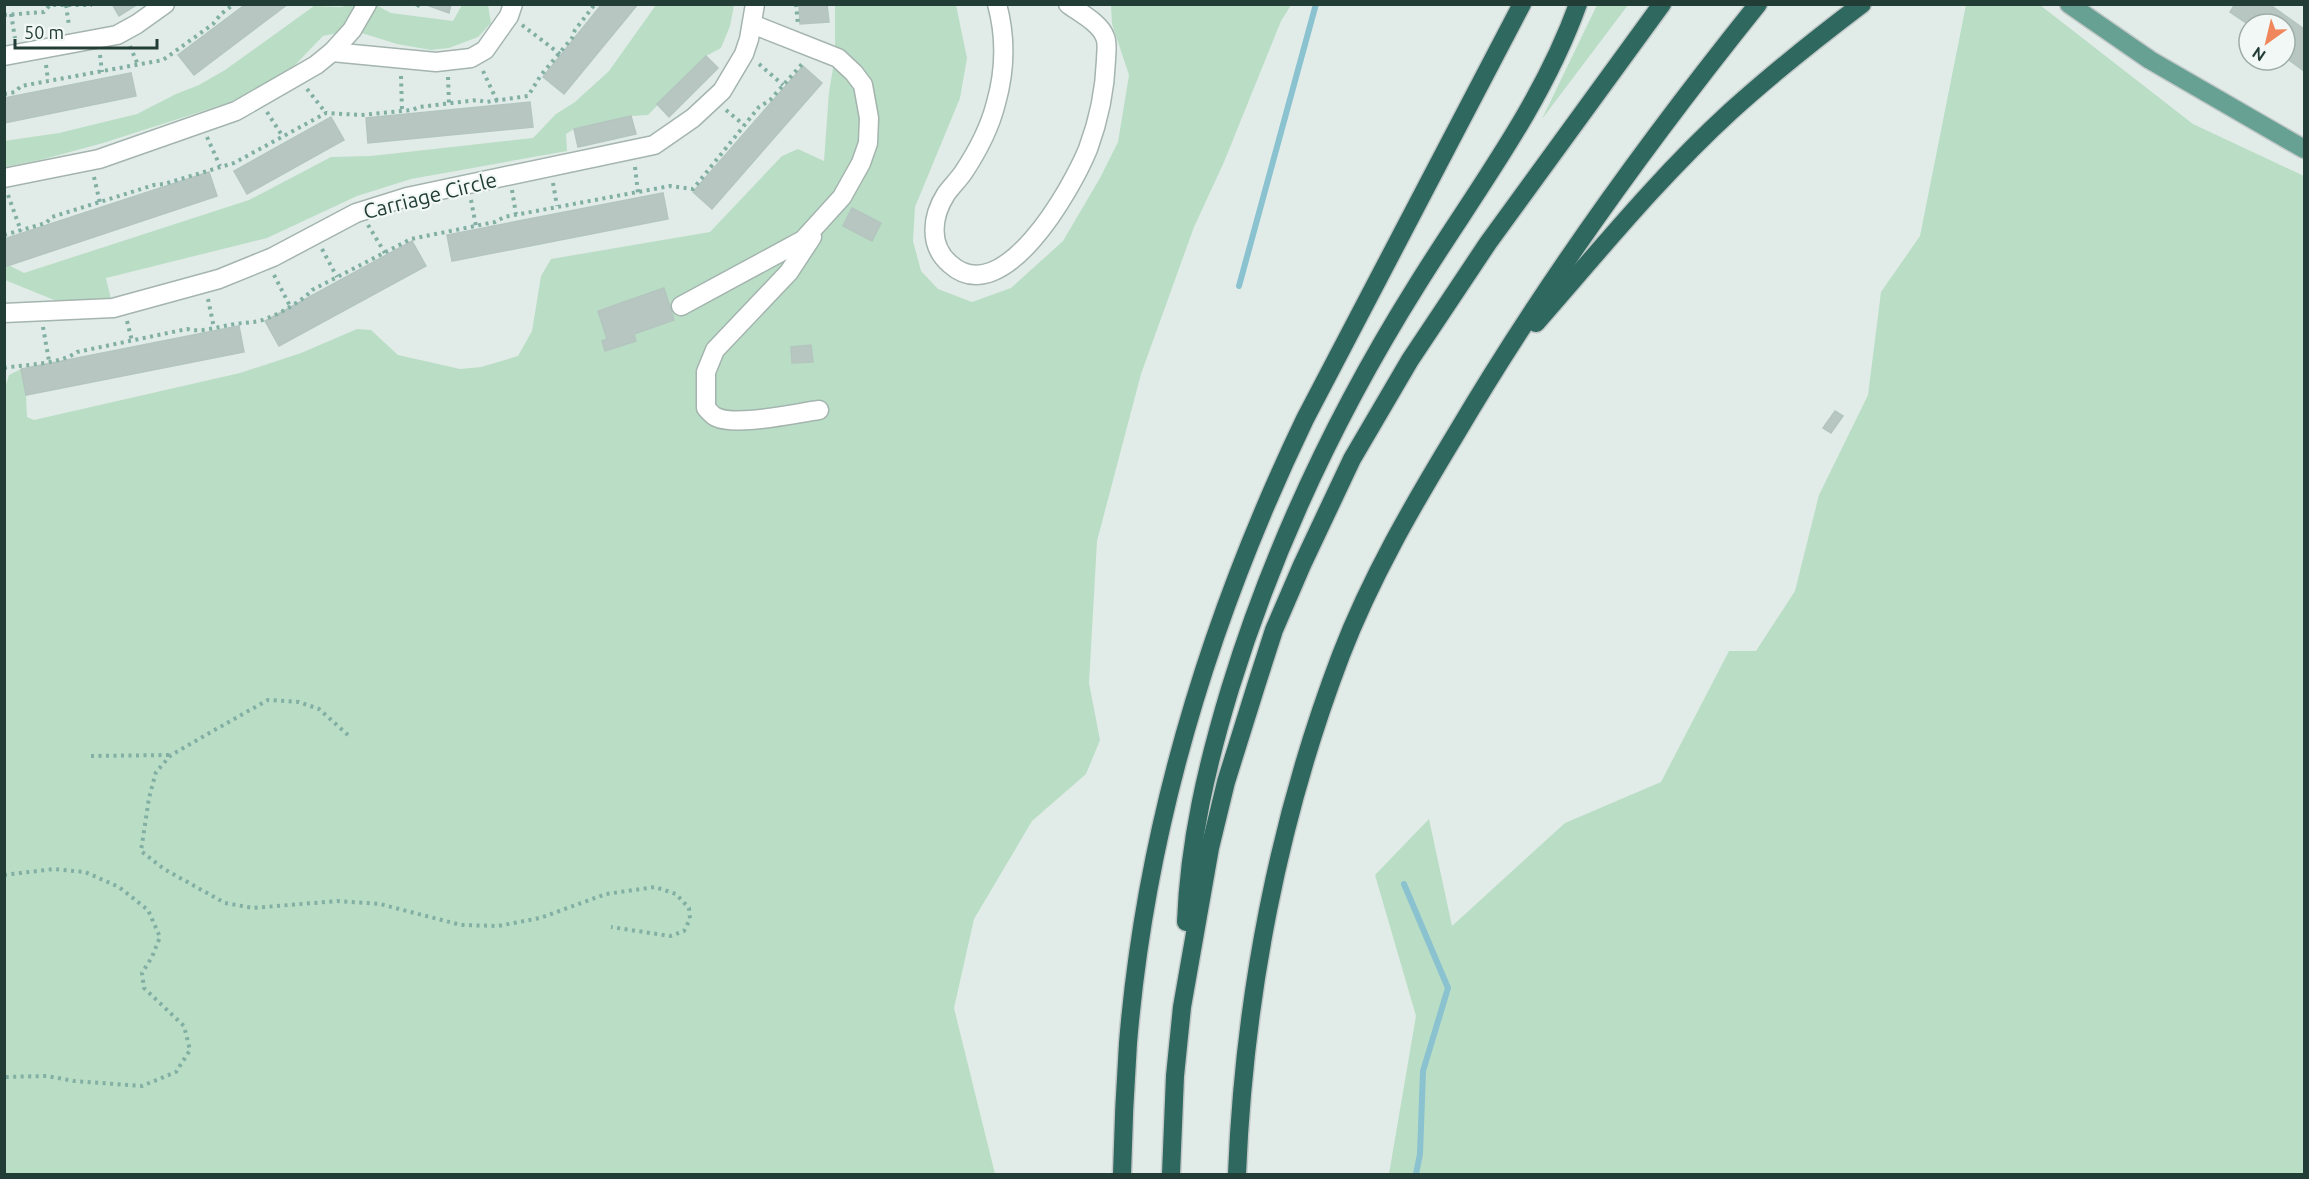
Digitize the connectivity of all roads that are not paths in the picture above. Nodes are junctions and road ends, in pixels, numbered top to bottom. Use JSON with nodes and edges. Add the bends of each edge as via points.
{"nodes":[{"id":1,"x":165,"y":4,"type":"edge"},
{"id":2,"x":367,"y":4,"type":"edge"},
{"id":3,"x":755,"y":4,"type":"edge"},
{"id":4,"x":997,"y":4,"type":"edge"},
{"id":5,"x":1068,"y":4,"type":"edge"},
{"id":6,"x":1097,"y":4,"type":"edge"},
{"id":7,"x":1522,"y":4,"type":"edge"},
{"id":8,"x":1578,"y":4,"type":"edge"},
{"id":9,"x":1662,"y":4,"type":"edge"},
{"id":10,"x":1758,"y":4,"type":"edge"},
{"id":11,"x":1862,"y":4,"type":"edge"},
{"id":12,"x":2069,"y":4,"type":"edge"},
{"id":13,"x":511,"y":10,"type":"edge"},
{"id":14,"x":752,"y":24,"type":"junction"},
{"id":15,"x":1097,"y":25,"type":"junction"},
{"id":16,"x":332,"y":52,"type":"junction"},
{"id":17,"x":4,"y":56,"type":"edge"},
{"id":18,"x":2304,"y":149,"type":"edge"},
{"id":19,"x":6,"y":183,"type":"edge"},
{"id":20,"x":825,"y":217,"type":"junction"},
{"id":21,"x":681,"y":306,"type":"dead end"},
{"id":22,"x":4,"y":313,"type":"edge"},
{"id":23,"x":1490,"y":377,"type":"junction"},
{"id":24,"x":819,"y":410,"type":"dead end"},
{"id":25,"x":1182,"y":1007,"type":"junction"},
{"id":26,"x":1122,"y":1174,"type":"edge"},
{"id":27,"x":1171,"y":1174,"type":"edge"},
{"id":28,"x":1237,"y":1174,"type":"edge"}],
"edges":[{"from":1,"to":17,"type":"street","via":[[117,35]]},
{"from":2,"to":16,"type":"street","via":[[352,30]]},
{"from":3,"to":14,"type":"street","name":"Carriage Circle"},
{"from":4,"to":15,"type":"street","via":[[1003,35],[1003,71],[996,105],[980,145],[938,209],[933,227],[937,248],[950,265],[967,273],[988,275],[1004,267],[1023,251],[1064,197],[1088,149],[1106,74],[1106,38]]},
{"from":5,"to":15,"type":"street"},
{"from":6,"to":15,"type":"street"},
{"from":7,"to":26,"type":"highway","via":[[1305,419],[1225,604],[1190,716],[1145,910],[1128,1043]]},
{"from":8,"to":25,"type":"highway","via":[[1529,111],[1360,380],[1275,560],[1226,705],[1198,815],[1187,899]]},
{"from":9,"to":25,"type":"highway","via":[[1488,243],[1410,360],[1352,459],[1275,630],[1226,782],[1207,860]]},
{"from":10,"to":23,"type":"highway","via":[[1597,216]]},
{"from":11,"to":23,"type":"highway","via":[[1773,74],[1686,155]]},
{"from":12,"to":18,"type":"main road","via":[[2159,66]]},
{"from":13,"to":16,"type":"street","via":[[485,50],[447,62]]},
{"from":14,"to":20,"type":"street","via":[[838,58],[863,85],[869,118],[868,143],[847,188]]},
{"from":14,"to":22,"type":"street","name":"Carriage Circle","via":[[741,63],[722,90],[693,118],[654,145],[407,197],[356,213],[273,256],[204,283],[113,309]]},
{"from":16,"to":19,"type":"street","via":[[236,111],[89,162]]},
{"from":20,"to":21,"type":"street","via":[[803,240]]},
{"from":20,"to":24,"type":"street","via":[[789,272],[715,350],[706,372],[704,396],[706,408],[723,420]]},
{"from":23,"to":28,"type":"highway","via":[[1403,523],[1370,589],[1342,654],[1298,783],[1267,915],[1251,1015]]},
{"from":25,"to":27,"type":"highway"}]}
